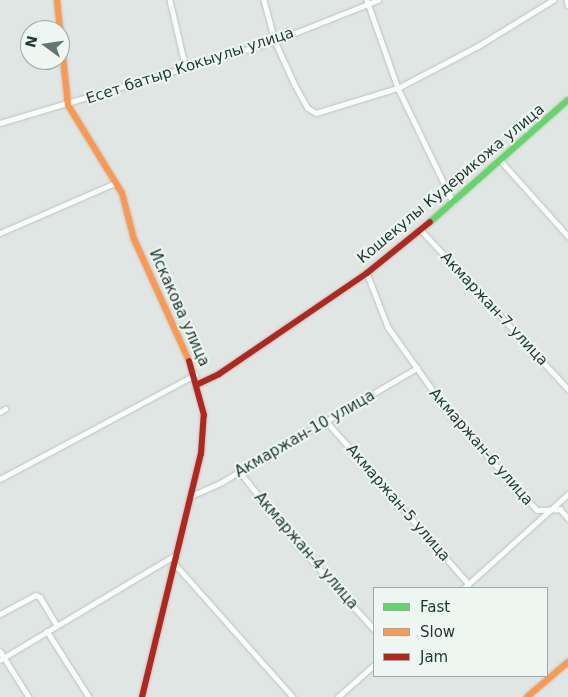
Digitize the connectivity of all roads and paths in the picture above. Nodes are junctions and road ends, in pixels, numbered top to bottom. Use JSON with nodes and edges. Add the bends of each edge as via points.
{"nodes":[{"id":1,"x":57,"y":0,"type":"edge"},
{"id":2,"x":170,"y":0,"type":"edge"},
{"id":3,"x":264,"y":0,"type":"edge"},
{"id":4,"x":378,"y":0,"type":"edge"},
{"id":5,"x":552,"y":0,"type":"edge"},
{"id":6,"x":567,"y":0,"type":"edge"},
{"id":7,"x":367,"y":2,"type":"edge"},
{"id":8,"x":568,"y":6,"type":"edge"},
{"id":9,"x":276,"y":41,"type":"junction"},
{"id":10,"x":186,"y":69,"type":"junction"},
{"id":11,"x":398,"y":88,"type":"junction"},
{"id":12,"x":568,"y":100,"type":"edge"},
{"id":13,"x":68,"y":105,"type":"junction"},
{"id":14,"x":0,"y":123,"type":"edge"},
{"id":15,"x":501,"y":161,"type":"junction"},
{"id":16,"x":115,"y":183,"type":"junction"},
{"id":17,"x":453,"y":202,"type":"junction"},
{"id":18,"x":421,"y":230,"type":"junction"},
{"id":19,"x":0,"y":233,"type":"edge"},
{"id":20,"x":568,"y":236,"type":"edge"},
{"id":21,"x":367,"y":273,"type":"junction"},
{"id":22,"x":417,"y":368,"type":"junction"},
{"id":23,"x":196,"y":376,"type":"junction"},
{"id":24,"x":198,"y":384,"type":"junction"},
{"id":25,"x":568,"y":389,"type":"edge"},
{"id":26,"x":327,"y":422,"type":"junction"},
{"id":27,"x":240,"y":472,"type":"junction"},
{"id":28,"x":0,"y":480,"type":"edge"},
{"id":29,"x":568,"y":494,"type":"edge"},
{"id":30,"x":191,"y":496,"type":"junction"},
{"id":31,"x":553,"y":508,"type":"junction"},
{"id":32,"x":568,"y":518,"type":"edge"},
{"id":33,"x":177,"y":554,"type":"junction"},
{"id":34,"x":174,"y":563,"type":"junction"},
{"id":35,"x":469,"y":584,"type":"junction"},
{"id":36,"x":465,"y":587,"type":"edge"},
{"id":37,"x":0,"y":614,"type":"edge"},
{"id":38,"x":57,"y":625,"type":"junction"},
{"id":39,"x":373,"y":628,"type":"edge"},
{"id":40,"x":47,"y":631,"type":"junction"},
{"id":41,"x":0,"y":651,"type":"edge"},
{"id":42,"x":2,"y":658,"type":"edge"},
{"id":43,"x":568,"y":662,"type":"edge"},
{"id":44,"x":373,"y":666,"type":"edge"},
{"id":45,"x":29,"y":697,"type":"edge"},
{"id":46,"x":88,"y":697,"type":"edge"},
{"id":47,"x":142,"y":697,"type":"edge"},
{"id":48,"x":294,"y":697,"type":"edge"},
{"id":49,"x":338,"y":697,"type":"edge"},
{"id":50,"x":526,"y":697,"type":"edge"}],
"edges":[{"from":1,"to":13,"type":"street","name":"Искакова улица"},
{"from":2,"to":10,"type":"street"},
{"from":3,"to":9,"type":"street"},
{"from":4,"to":7,"type":"street","name":"Есет батыр Кокыулы улица"},
{"from":5,"to":11,"type":"street","via":[[480,45]]},
{"from":6,"to":8,"type":"street"},
{"from":7,"to":9,"type":"street","name":"Есет батыр Кокыулы улица"},
{"from":7,"to":11,"type":"street"},
{"from":9,"to":10,"type":"street","name":"Есет батыр Кокыулы улица"},
{"from":9,"to":11,"type":"street","via":[[295,85],[313,113]]},
{"from":10,"to":13,"type":"street","name":"Есет батыр Кокыулы улица"},
{"from":11,"to":17,"type":"street"},
{"from":12,"to":15,"type":"street","name":"Кошекулы Кудерикожа улица"},
{"from":13,"to":14,"type":"street","name":"Есет батыр Кокыулы улица"},
{"from":13,"to":16,"type":"street","name":"Искакова улица"},
{"from":15,"to":17,"type":"street","name":"Кошекулы Кудерикожа улица"},
{"from":15,"to":20,"type":"street"},
{"from":16,"to":19,"type":"street"},
{"from":16,"to":23,"type":"street","name":"Искакова улица","via":[[122,193],[134,238]]},
{"from":17,"to":18,"type":"street","name":"Кошекулы Кудерикожа улица"},
{"from":18,"to":21,"type":"street","name":"Кошекулы Кудерикожа улица"},
{"from":18,"to":25,"type":"street","name":"Акмаржан-7 улица"},
{"from":21,"to":22,"type":"street","name":"Акмаржан-6 улица","via":[[388,327]]},
{"from":21,"to":24,"type":"street","name":"Кошекулы Кудерикожа улица","via":[[219,374]]},
{"from":22,"to":26,"type":"street","name":"Акмаржан-10 улица"},
{"from":22,"to":31,"type":"street","name":"Акмаржан-6 улица","via":[[451,416],[527,500],[544,512]]},
{"from":23,"to":24,"type":"street","name":"Искакова улица"},
{"from":23,"to":28,"type":"street"},
{"from":24,"to":30,"type":"street","name":"Искакова улица","via":[[205,432]]},
{"from":26,"to":27,"type":"street","name":"Акмаржан-10 улица"},
{"from":26,"to":35,"type":"street","name":"Акмаржан-5 улица"},
{"from":27,"to":30,"type":"street","name":"Акмаржан-10 улица"},
{"from":27,"to":39,"type":"street","name":"Акмаржан-4 улица","via":[[296,543]]},
{"from":29,"to":31,"type":"street"},
{"from":30,"to":33,"type":"street","name":"Искакова улица"},
{"from":31,"to":32,"type":"street","name":"Акмаржан-6 улица","via":[[560,509]]},
{"from":31,"to":35,"type":"street"},
{"from":33,"to":34,"type":"street","name":"Искакова улица"},
{"from":33,"to":38,"type":"street"},
{"from":34,"to":47,"type":"street","name":"Искакова улица"},
{"from":34,"to":48,"type":"street"},
{"from":35,"to":36,"type":"street"},
{"from":37,"to":38,"type":"street","via":[[35,596],[40,597]]},
{"from":38,"to":40,"type":"street"},
{"from":40,"to":42,"type":"street"},
{"from":40,"to":46,"type":"street"},
{"from":41,"to":42,"type":"street"},
{"from":42,"to":45,"type":"street"},
{"from":43,"to":50,"type":"street"},
{"from":44,"to":49,"type":"street"}]}
